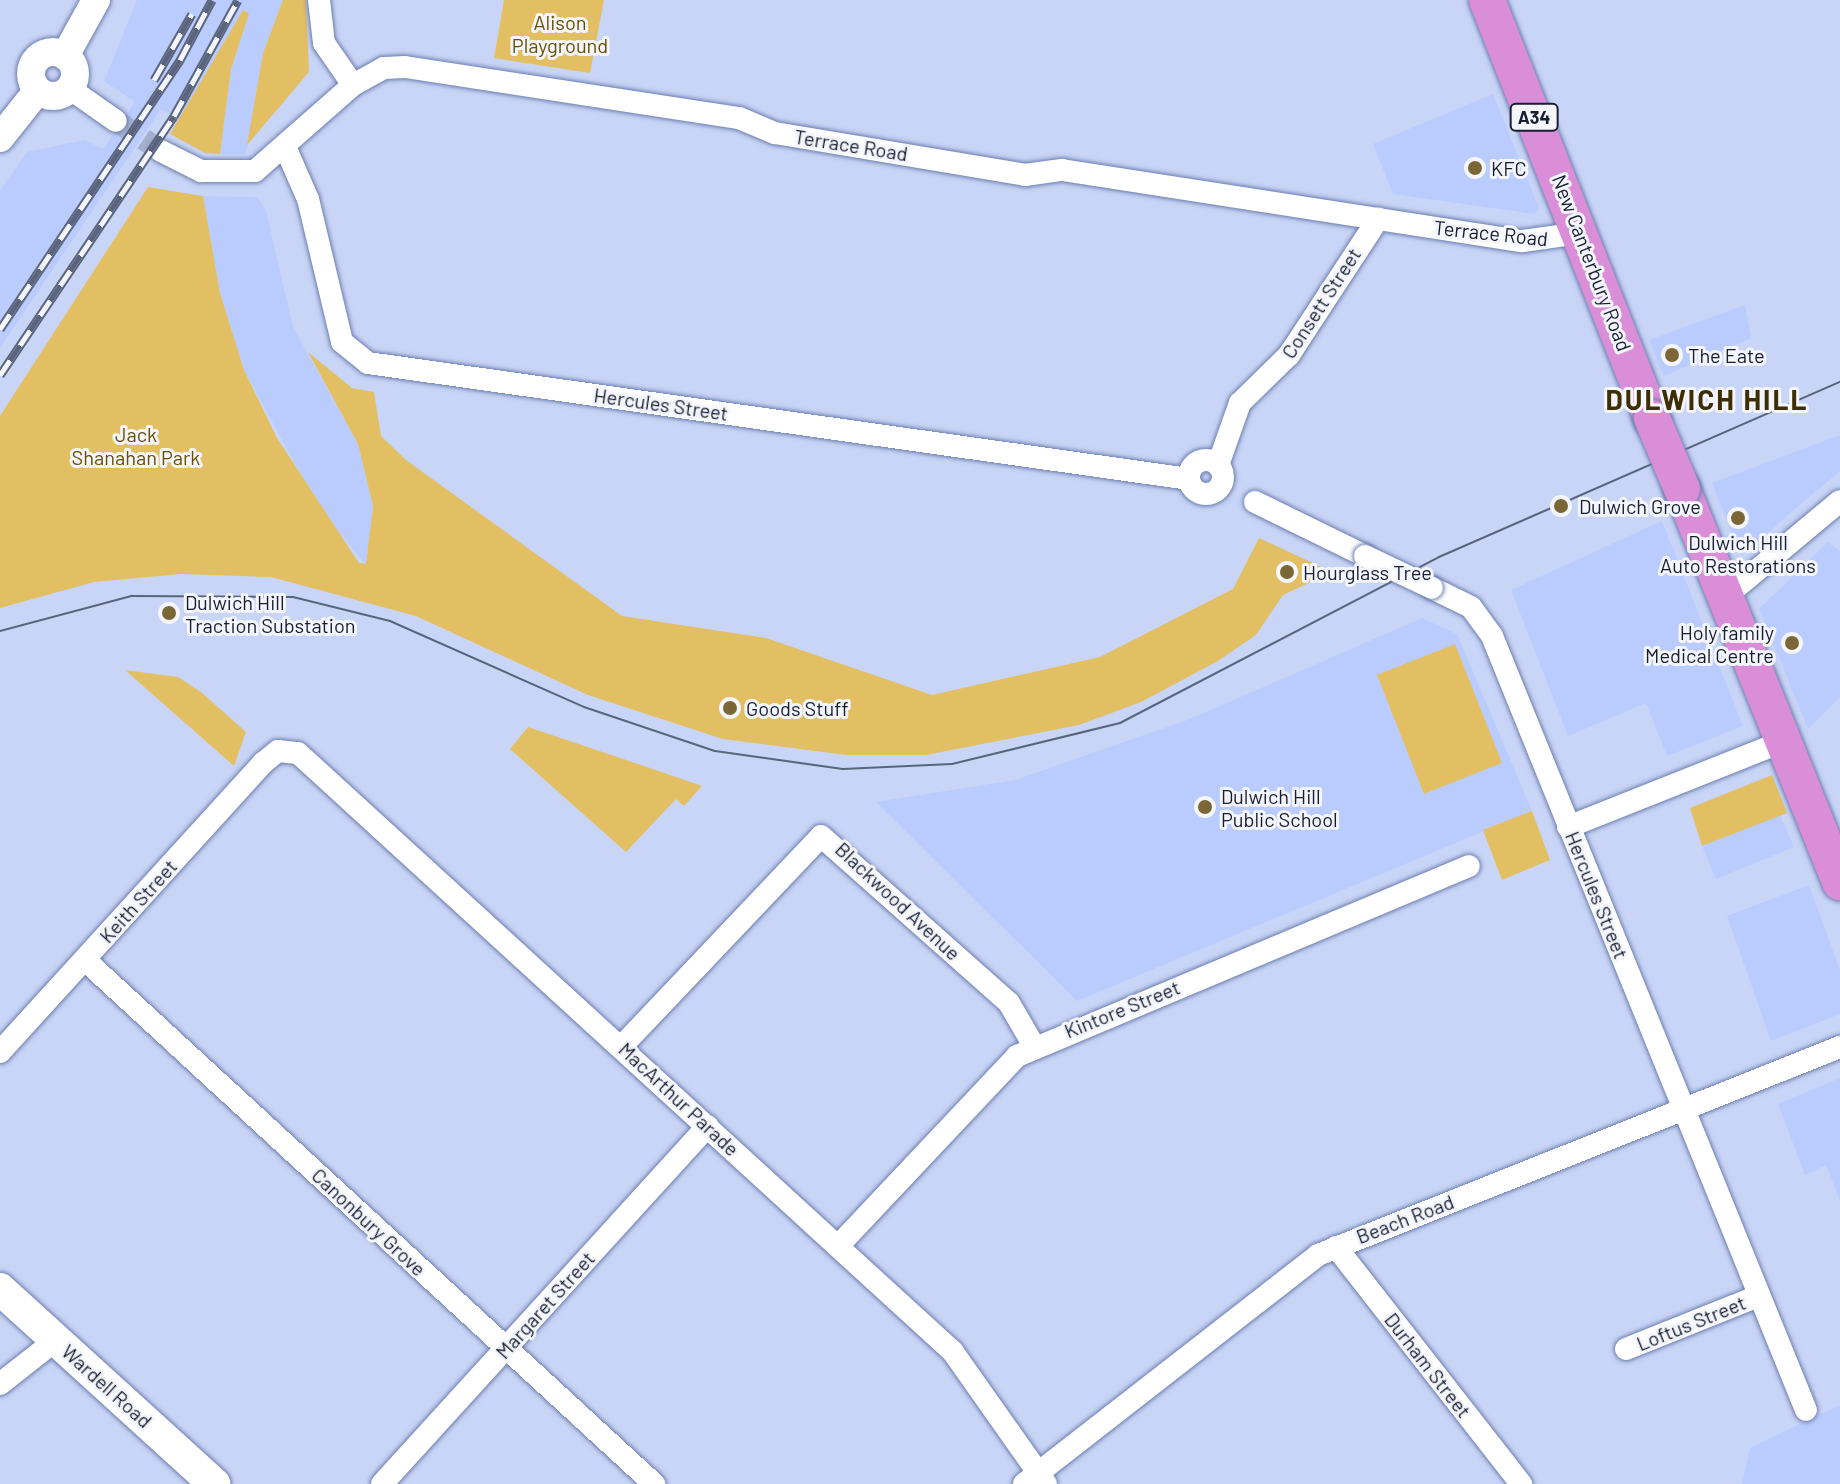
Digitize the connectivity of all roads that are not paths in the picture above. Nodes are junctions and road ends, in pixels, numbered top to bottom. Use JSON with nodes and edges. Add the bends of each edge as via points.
{"nodes":[{"id":1,"x":96,"y":0,"type":"edge"},
{"id":2,"x":319,"y":0,"type":"edge"},
{"id":3,"x":1487,"y":0,"type":"edge"},
{"id":4,"x":65,"y":56,"type":"junction"},
{"id":5,"x":353,"y":85,"type":"junction"},
{"id":6,"x":69,"y":88,"type":"junction"},
{"id":7,"x":38,"y":90,"type":"junction"},
{"id":8,"x":116,"y":121,"type":"tunnel mouth"},
{"id":9,"x":0,"y":138,"type":"edge"},
{"id":10,"x":286,"y":149,"type":"junction"},
{"id":11,"x":161,"y":151,"type":"tunnel mouth"},
{"id":12,"x":1378,"y":219,"type":"junction"},
{"id":13,"x":1581,"y":233,"type":"junction"},
{"id":14,"x":1218,"y":465,"type":"joint"},
{"id":15,"x":1840,"y":501,"type":"edge"},
{"id":16,"x":1255,"y":502,"type":"dead end"},
{"id":17,"x":1726,"y":596,"type":"junction"},
{"id":18,"x":1784,"y":741,"type":"junction"},
{"id":19,"x":278,"y":751,"type":"joint"},
{"id":20,"x":1568,"y":827,"type":"junction"},
{"id":21,"x":1469,"y":866,"type":"dead end"},
{"id":22,"x":1840,"y":882,"type":"edge"},
{"id":23,"x":85,"y":960,"type":"junction"},
{"id":24,"x":622,"y":1046,"type":"junction"},
{"id":25,"x":1034,"y":1046,"type":"junction"},
{"id":26,"x":1840,"y":1047,"type":"edge"},
{"id":27,"x":0,"y":1052,"type":"edge"},
{"id":28,"x":1684,"y":1110,"type":"junction"},
{"id":29,"x":708,"y":1126,"type":"junction"},
{"id":30,"x":839,"y":1245,"type":"junction"},
{"id":31,"x":1336,"y":1247,"type":"junction"},
{"id":32,"x":0,"y":1289,"type":"edge"},
{"id":33,"x":1756,"y":1297,"type":"junction"},
{"id":34,"x":56,"y":1340,"type":"junction"},
{"id":35,"x":507,"y":1348,"type":"junction"},
{"id":36,"x":1626,"y":1349,"type":"dead end"},
{"id":37,"x":0,"y":1384,"type":"edge"},
{"id":38,"x":1806,"y":1410,"type":"dead end"},
{"id":39,"x":1036,"y":1480,"type":"edge"},
{"id":40,"x":214,"y":1484,"type":"edge"},
{"id":41,"x":382,"y":1484,"type":"edge"},
{"id":42,"x":654,"y":1484,"type":"edge"},
{"id":43,"x":1521,"y":1484,"type":"edge"}],
"edges":[{"from":1,"to":4,"type":"street"},
{"from":2,"to":5,"type":"street","via":[[324,43]]},
{"from":3,"to":13,"type":"highway","name":"New Canterbury Road","number":"A34"},
{"from":4,"to":6,"type":"street","via":[[74,75]]},
{"from":4,"to":7,"type":"street","via":[[38,58],[31,78]]},
{"from":5,"to":10,"type":"street","name":"Terrace Road"},
{"from":5,"to":12,"type":"street","name":"Terrace Road","via":[[405,67],[739,118],[775,133],[1025,175],[1062,170]]},
{"from":6,"to":7,"type":"street","via":[[54,96]]},
{"from":6,"to":8,"type":"street"},
{"from":7,"to":9,"type":"street"},
{"from":10,"to":11,"type":"street","name":"Terrace Road","via":[[255,171],[216,173]]},
{"from":10,"to":14,"type":"street","name":"Hercules Street","via":[[308,199],[342,342],[368,363],[1189,479],[1199,462]]},
{"from":12,"to":13,"type":"street","name":"Terrace Road","via":[[1537,242]]},
{"from":12,"to":14,"type":"street","name":"Consett Street","via":[[1289,355],[1240,403]]},
{"from":13,"to":17,"type":"highway","name":"New Canterbury Road","number":"A34","bridge":true},
{"from":15,"to":17,"type":"street"},
{"from":16,"to":20,"type":"street","name":"Hercules Street","bridge":true,"via":[[1471,607],[1486,625]]},
{"from":17,"to":18,"type":"highway","name":"New Canterbury Road","number":"A34"},
{"from":18,"to":20,"type":"street"},
{"from":18,"to":22,"type":"highway","name":"New Canterbury Road","number":"A34"},
{"from":19,"to":23,"type":"street","name":"Keith Street"},
{"from":19,"to":24,"type":"street","name":"MacArthur Parade","via":[[308,758]]},
{"from":20,"to":28,"type":"street","name":"Hercules Street"},
{"from":21,"to":25,"type":"street","name":"Kintore Street"},
{"from":23,"to":27,"type":"street","name":"Keith Street"},
{"from":23,"to":35,"type":"street","name":"Canonbury Grove"},
{"from":24,"to":25,"type":"street","name":"Blackwood Avenue","via":[[812,839],[830,837],[1009,1003]]},
{"from":24,"to":29,"type":"street","name":"MacArthur Parade"},
{"from":25,"to":30,"type":"street","name":"Kintore Street","via":[[1008,1064]]},
{"from":26,"to":28,"type":"street","name":"Beach Road"},
{"from":28,"to":31,"type":"street","name":"Beach Road"},
{"from":28,"to":33,"type":"street","name":"Hercules Street"},
{"from":29,"to":30,"type":"street","name":"MacArthur Parade"},
{"from":29,"to":35,"type":"street","name":"Margaret Street"},
{"from":30,"to":39,"type":"street","name":"MacArthur Parade","via":[[953,1352]]},
{"from":31,"to":39,"type":"street","name":"Beach Road","via":[[1272,1287]]},
{"from":31,"to":43,"type":"street","name":"Durham Street"},
{"from":32,"to":34,"type":"main road","name":"Wardell Road"},
{"from":33,"to":36,"type":"street","name":"Loftus Street"},
{"from":33,"to":38,"type":"street","name":"Hercules Street"},
{"from":34,"to":37,"type":"street"},
{"from":34,"to":40,"type":"main road","name":"Wardell Road"},
{"from":35,"to":41,"type":"street","name":"Margaret Street"},
{"from":35,"to":42,"type":"street","name":"Canonbury Grove"}]}
